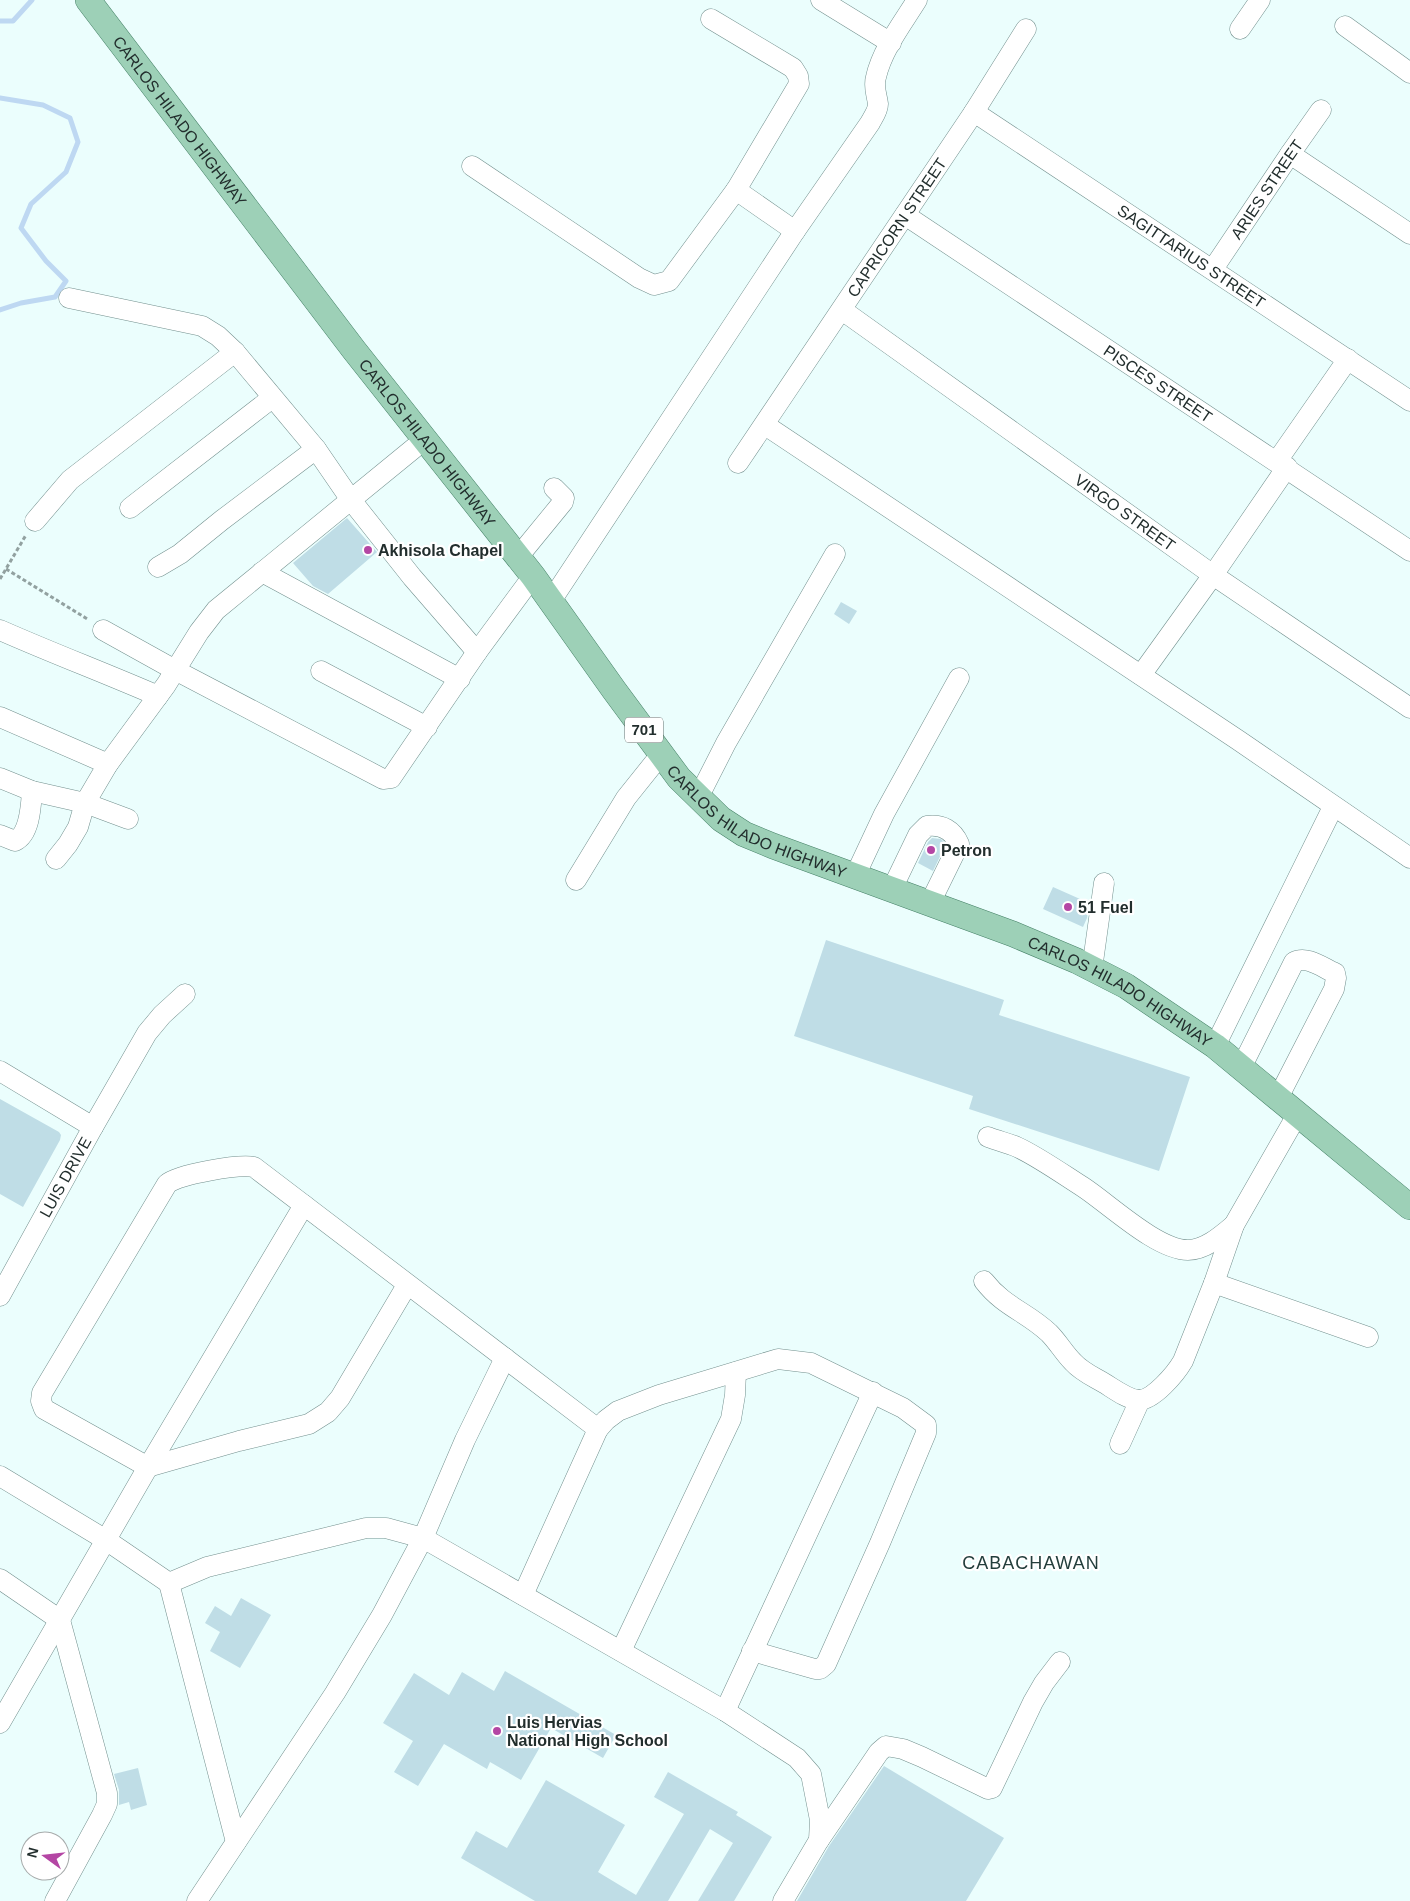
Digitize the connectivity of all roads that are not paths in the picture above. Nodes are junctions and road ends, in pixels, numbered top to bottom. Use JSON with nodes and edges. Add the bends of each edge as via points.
{"nodes":[{"id":1,"x":88,"y":0,"type":"edge"},
{"id":2,"x":821,"y":0,"type":"edge"},
{"id":3,"x":916,"y":0,"type":"edge"},
{"id":4,"x":1260,"y":0,"type":"edge"},
{"id":5,"x":711,"y":19,"type":"dead end"},
{"id":6,"x":1345,"y":26,"type":"dead end"},
{"id":7,"x":1026,"y":29,"type":"dead end"},
{"id":8,"x":1240,"y":29,"type":"dead end"},
{"id":9,"x":891,"y":43,"type":"junction"},
{"id":10,"x":1410,"y":72,"type":"edge"},
{"id":11,"x":1321,"y":110,"type":"dead end"},
{"id":12,"x":974,"y":112,"type":"junction"},
{"id":13,"x":1290,"y":154,"type":"junction"},
{"id":14,"x":472,"y":166,"type":"dead end"},
{"id":15,"x":736,"y":190,"type":"junction"},
{"id":16,"x":905,"y":215,"type":"junction"},
{"id":17,"x":795,"y":231,"type":"junction"},
{"id":18,"x":1410,"y":234,"type":"edge"},
{"id":19,"x":1213,"y":269,"type":"junction"},
{"id":20,"x":69,"y":298,"type":"dead end"},
{"id":21,"x":842,"y":310,"type":"junction"},
{"id":22,"x":235,"y":352,"type":"junction"},
{"id":23,"x":1348,"y":359,"type":"junction"},
{"id":24,"x":272,"y":398,"type":"junction"},
{"id":25,"x":1410,"y":401,"type":"edge"},
{"id":26,"x":765,"y":425,"type":"junction"},
{"id":27,"x":424,"y":440,"type":"junction"},
{"id":28,"x":316,"y":449,"type":"junction"},
{"id":29,"x":738,"y":463,"type":"dead end"},
{"id":30,"x":1282,"y":464,"type":"junction"},
{"id":31,"x":554,"y":488,"type":"dead end"},
{"id":32,"x":351,"y":500,"type":"junction"},
{"id":33,"x":130,"y":508,"type":"dead end"},
{"id":34,"x":35,"y":521,"type":"road end"},
{"id":35,"x":1410,"y":551,"type":"edge"},
{"id":36,"x":835,"y":554,"type":"dead end"},
{"id":37,"x":158,"y":567,"type":"dead end"},
{"id":38,"x":526,"y":567,"type":"junction"},
{"id":39,"x":262,"y":572,"type":"junction"},
{"id":40,"x":1213,"y":575,"type":"junction"},
{"id":41,"x":551,"y":601,"type":"junction"},
{"id":42,"x":0,"y":630,"type":"edge"},
{"id":43,"x":103,"y":630,"type":"road end"},
{"id":44,"x":477,"y":652,"type":"junction"},
{"id":45,"x":175,"y":670,"type":"junction"},
{"id":46,"x":321,"y":671,"type":"dead end"},
{"id":47,"x":1141,"y":675,"type":"junction"},
{"id":48,"x":959,"y":678,"type":"dead end"},
{"id":49,"x":460,"y":679,"type":"junction"},
{"id":50,"x":158,"y":696,"type":"junction"},
{"id":51,"x":1410,"y":708,"type":"edge"},
{"id":52,"x":0,"y":717,"type":"edge"},
{"id":53,"x":427,"y":727,"type":"junction"},
{"id":54,"x":662,"y":753,"type":"junction"},
{"id":55,"x":108,"y":764,"type":"junction"},
{"id":56,"x":0,"y":778,"type":"edge"},
{"id":57,"x":32,"y":791,"type":"junction"},
{"id":58,"x":698,"y":798,"type":"junction"},
{"id":59,"x":85,"y":803,"type":"junction"},
{"id":60,"x":1333,"y":806,"type":"junction"},
{"id":61,"x":128,"y":819,"type":"dead end"},
{"id":62,"x":0,"y":835,"type":"edge"},
{"id":63,"x":1410,"y":858,"type":"edge"},
{"id":64,"x":56,"y":860,"type":"dead end"},
{"id":65,"x":855,"y":876,"type":"junction"},
{"id":66,"x":576,"y":880,"type":"dead end"},
{"id":67,"x":1104,"y":882,"type":"dead end"},
{"id":68,"x":892,"y":889,"type":"junction"},
{"id":69,"x":930,"y":903,"type":"junction"},
{"id":70,"x":1092,"y":969,"type":"junction"},
{"id":71,"x":185,"y":994,"type":"dead end"},
{"id":72,"x":1215,"y":1046,"type":"junction"},
{"id":73,"x":1241,"y":1068,"type":"junction"},
{"id":74,"x":0,"y":1071,"type":"edge"},
{"id":75,"x":1278,"y":1098,"type":"junction"},
{"id":76,"x":1297,"y":1115,"type":"junction"},
{"id":77,"x":93,"y":1127,"type":"junction"},
{"id":78,"x":988,"y":1138,"type":"dead end"},
{"id":79,"x":304,"y":1204,"type":"junction"},
{"id":80,"x":1410,"y":1207,"type":"edge"},
{"id":81,"x":1234,"y":1225,"type":"junction"},
{"id":82,"x":984,"y":1281,"type":"dead end"},
{"id":83,"x":1214,"y":1283,"type":"junction"},
{"id":84,"x":407,"y":1285,"type":"junction"},
{"id":85,"x":0,"y":1296,"type":"edge"},
{"id":86,"x":1368,"y":1337,"type":"dead end"},
{"id":87,"x":505,"y":1358,"type":"junction"},
{"id":88,"x":736,"y":1372,"type":"junction"},
{"id":89,"x":874,"y":1392,"type":"junction"},
{"id":90,"x":1140,"y":1400,"type":"junction"},
{"id":91,"x":598,"y":1429,"type":"junction"},
{"id":92,"x":1120,"y":1444,"type":"dead end"},
{"id":93,"x":148,"y":1467,"type":"junction"},
{"id":94,"x":0,"y":1476,"type":"edge"},
{"id":95,"x":423,"y":1538,"type":"junction"},
{"id":96,"x":106,"y":1540,"type":"junction"},
{"id":97,"x":0,"y":1579,"type":"edge"},
{"id":98,"x":169,"y":1582,"type":"junction"},
{"id":99,"x":523,"y":1595,"type":"junction"},
{"id":100,"x":60,"y":1620,"type":"junction"},
{"id":101,"x":752,"y":1651,"type":"junction"},
{"id":102,"x":621,"y":1652,"type":"junction"},
{"id":103,"x":1060,"y":1662,"type":"dead end"},
{"id":104,"x":725,"y":1711,"type":"junction"},
{"id":105,"x":0,"y":1723,"type":"edge"},
{"id":106,"x":819,"y":1840,"type":"junction"},
{"id":107,"x":236,"y":1842,"type":"junction"},
{"id":108,"x":56,"y":1901,"type":"edge"},
{"id":109,"x":196,"y":1901,"type":"edge"},
{"id":110,"x":783,"y":1901,"type":"edge"}],
"edges":[{"from":1,"to":27,"type":"main road","name":"CARLOS HILADO HIGHWAY","number":"701"},
{"from":2,"to":9,"type":"street"},
{"from":3,"to":9,"type":"street"},
{"from":4,"to":8,"type":"street"},
{"from":5,"to":15,"type":"street","via":[[793,68],[799,79],[797,89]]},
{"from":6,"to":10,"type":"street"},
{"from":7,"to":12,"type":"street","name":"CAPRICORN STREET"},
{"from":9,"to":17,"type":"street","via":[[875,77],[876,113]]},
{"from":11,"to":13,"type":"street","name":"ARIES STREET"},
{"from":12,"to":16,"type":"street","name":"CAPRICORN STREET"},
{"from":12,"to":19,"type":"street","name":"SAGITTARIUS STREET"},
{"from":13,"to":18,"type":"street"},
{"from":13,"to":19,"type":"street","name":"ARIES STREET"},
{"from":14,"to":15,"type":"street","via":[[654,285],[669,281]]},
{"from":15,"to":17,"type":"street"},
{"from":16,"to":21,"type":"street","name":"CAPRICORN STREET"},
{"from":16,"to":30,"type":"street","name":"PISCES STREET"},
{"from":17,"to":41,"type":"street"},
{"from":19,"to":23,"type":"street","name":"SAGITTARIUS STREET"},
{"from":20,"to":22,"type":"street","via":[[202,326]]},
{"from":21,"to":26,"type":"street","name":"CAPRICORN STREET"},
{"from":21,"to":40,"type":"street","name":"VIRGO STREET"},
{"from":22,"to":24,"type":"street"},
{"from":22,"to":34,"type":"street","via":[[70,480]]},
{"from":23,"to":25,"type":"street","name":"SAGITTARIUS STREET"},
{"from":23,"to":30,"type":"street"},
{"from":24,"to":28,"type":"street"},
{"from":24,"to":33,"type":"street"},
{"from":26,"to":29,"type":"street","name":"CAPRICORN STREET"},
{"from":26,"to":47,"type":"street"},
{"from":27,"to":32,"type":"street"},
{"from":27,"to":38,"type":"main road","name":"CARLOS HILADO HIGHWAY","number":"701"},
{"from":28,"to":32,"type":"street"},
{"from":28,"to":37,"type":"street","via":[[180,554]]},
{"from":30,"to":35,"type":"street","name":"PISCES STREET"},
{"from":30,"to":40,"type":"street"},
{"from":31,"to":38,"type":"street","via":[[564,498]]},
{"from":32,"to":39,"type":"street"},
{"from":32,"to":44,"type":"street"},
{"from":36,"to":58,"type":"street","via":[[726,743]]},
{"from":38,"to":41,"type":"main road","name":"CARLOS HILADO HIGHWAY","number":"701"},
{"from":38,"to":44,"type":"street"},
{"from":39,"to":45,"type":"street","via":[[216,610],[202,626]]},
{"from":39,"to":49,"type":"street"},
{"from":40,"to":47,"type":"street"},
{"from":40,"to":51,"type":"street","name":"VIRGO STREET"},
{"from":41,"to":54,"type":"main road","name":"CARLOS HILADO HIGHWAY","number":"701"},
{"from":42,"to":50,"type":"street"},
{"from":43,"to":45,"type":"street"},
{"from":44,"to":49,"type":"street"},
{"from":45,"to":50,"type":"street"},
{"from":45,"to":53,"type":"street","via":[[385,780],[391,778]]},
{"from":46,"to":53,"type":"street"},
{"from":47,"to":60,"type":"street"},
{"from":48,"to":65,"type":"street","via":[[884,814]]},
{"from":49,"to":53,"type":"street"},
{"from":50,"to":55,"type":"street"},
{"from":52,"to":55,"type":"street"},
{"from":54,"to":58,"type":"main road","name":"CARLOS HILADO HIGHWAY","number":"701"},
{"from":54,"to":66,"type":"street","via":[[626,798]]},
{"from":55,"to":59,"type":"street"},
{"from":56,"to":57,"type":"street"},
{"from":57,"to":59,"type":"street"},
{"from":57,"to":62,"type":"street","via":[[31,814],[18,840]]},
{"from":58,"to":65,"type":"main road","name":"CARLOS HILADO HIGHWAY","number":"701","via":[[721,820],[744,834]]},
{"from":59,"to":61,"type":"street"},
{"from":59,"to":64,"type":"street","via":[[78,827]]},
{"from":60,"to":63,"type":"street"},
{"from":60,"to":72,"type":"street"},
{"from":65,"to":68,"type":"main road","name":"CARLOS HILADO HIGHWAY","number":"701"},
{"from":67,"to":70,"type":"street"},
{"from":68,"to":69,"type":"main road","name":"CARLOS HILADO HIGHWAY","number":"701"},
{"from":68,"to":69,"type":"street","via":[[918,834],[927,826],[944,827],[959,844]]},
{"from":69,"to":70,"type":"main road","name":"CARLOS HILADO HIGHWAY","number":"701","via":[[1014,934]]},
{"from":70,"to":72,"type":"main road","name":"CARLOS HILADO HIGHWAY","number":"701","via":[[1126,986]]},
{"from":71,"to":77,"type":"street","via":[[147,1033]]},
{"from":72,"to":73,"type":"main road","name":"CARLOS HILADO HIGHWAY","number":"701"},
{"from":73,"to":75,"type":"main road","name":"CARLOS HILADO HIGHWAY","number":"701"},
{"from":73,"to":75,"type":"street","via":[[1294,962],[1306,960],[1335,973],[1334,989]]},
{"from":74,"to":77,"type":"street","name":"LUIS DRIVE"},
{"from":75,"to":76,"type":"main road","name":"CARLOS HILADO HIGHWAY","number":"701"},
{"from":76,"to":80,"type":"main road","name":"CARLOS HILADO HIGHWAY","number":"701"},
{"from":76,"to":81,"type":"street"},
{"from":77,"to":85,"type":"street","name":"LUIS DRIVE"},
{"from":78,"to":81,"type":"street","via":[[1018,1148],[1174,1248],[1197,1249]]},
{"from":79,"to":84,"type":"street"},
{"from":79,"to":93,"type":"street"},
{"from":79,"to":93,"type":"street","via":[[260,1170],[247,1165],[172,1180],[166,1184],[104,1288],[42,1394],[42,1406]]},
{"from":81,"to":83,"type":"street"},
{"from":82,"to":90,"type":"street","via":[[1007,1305],[1049,1333],[1083,1371],[1120,1393]]},
{"from":83,"to":86,"type":"street"},
{"from":83,"to":90,"type":"street","via":[[1176,1372],[1156,1392]]},
{"from":84,"to":87,"type":"street"},
{"from":84,"to":93,"type":"street","via":[[340,1398],[319,1419]]},
{"from":87,"to":91,"type":"street"},
{"from":87,"to":95,"type":"street"},
{"from":88,"to":89,"type":"street","via":[[778,1359],[811,1362]]},
{"from":88,"to":91,"type":"street","via":[[659,1394],[618,1412]]},
{"from":88,"to":102,"type":"street","via":[[731,1419]]},
{"from":89,"to":101,"type":"street"},
{"from":89,"to":101,"type":"street","via":[[916,1416],[927,1430],[826,1664],[815,1669]]},
{"from":90,"to":92,"type":"street"},
{"from":91,"to":99,"type":"street"},
{"from":93,"to":96,"type":"street"},
{"from":94,"to":96,"type":"street"},
{"from":95,"to":98,"type":"street","via":[[386,1528],[366,1528],[207,1567]]},
{"from":95,"to":99,"type":"street"},
{"from":95,"to":107,"type":"street","via":[[336,1693]]},
{"from":96,"to":98,"type":"street"},
{"from":96,"to":100,"type":"street"},
{"from":97,"to":100,"type":"street"},
{"from":98,"to":107,"type":"street"},
{"from":99,"to":102,"type":"street"},
{"from":100,"to":105,"type":"street"},
{"from":100,"to":108,"type":"street","via":[[107,1793],[107,1804]]},
{"from":101,"to":104,"type":"street"},
{"from":102,"to":104,"type":"street"},
{"from":103,"to":106,"type":"street","via":[[1033,1702],[992,1788],[903,1749],[886,1746],[878,1752]]},
{"from":104,"to":106,"type":"street","via":[[797,1758],[811,1774],[820,1820]]},
{"from":106,"to":110,"type":"street"},
{"from":107,"to":109,"type":"street"}]}
